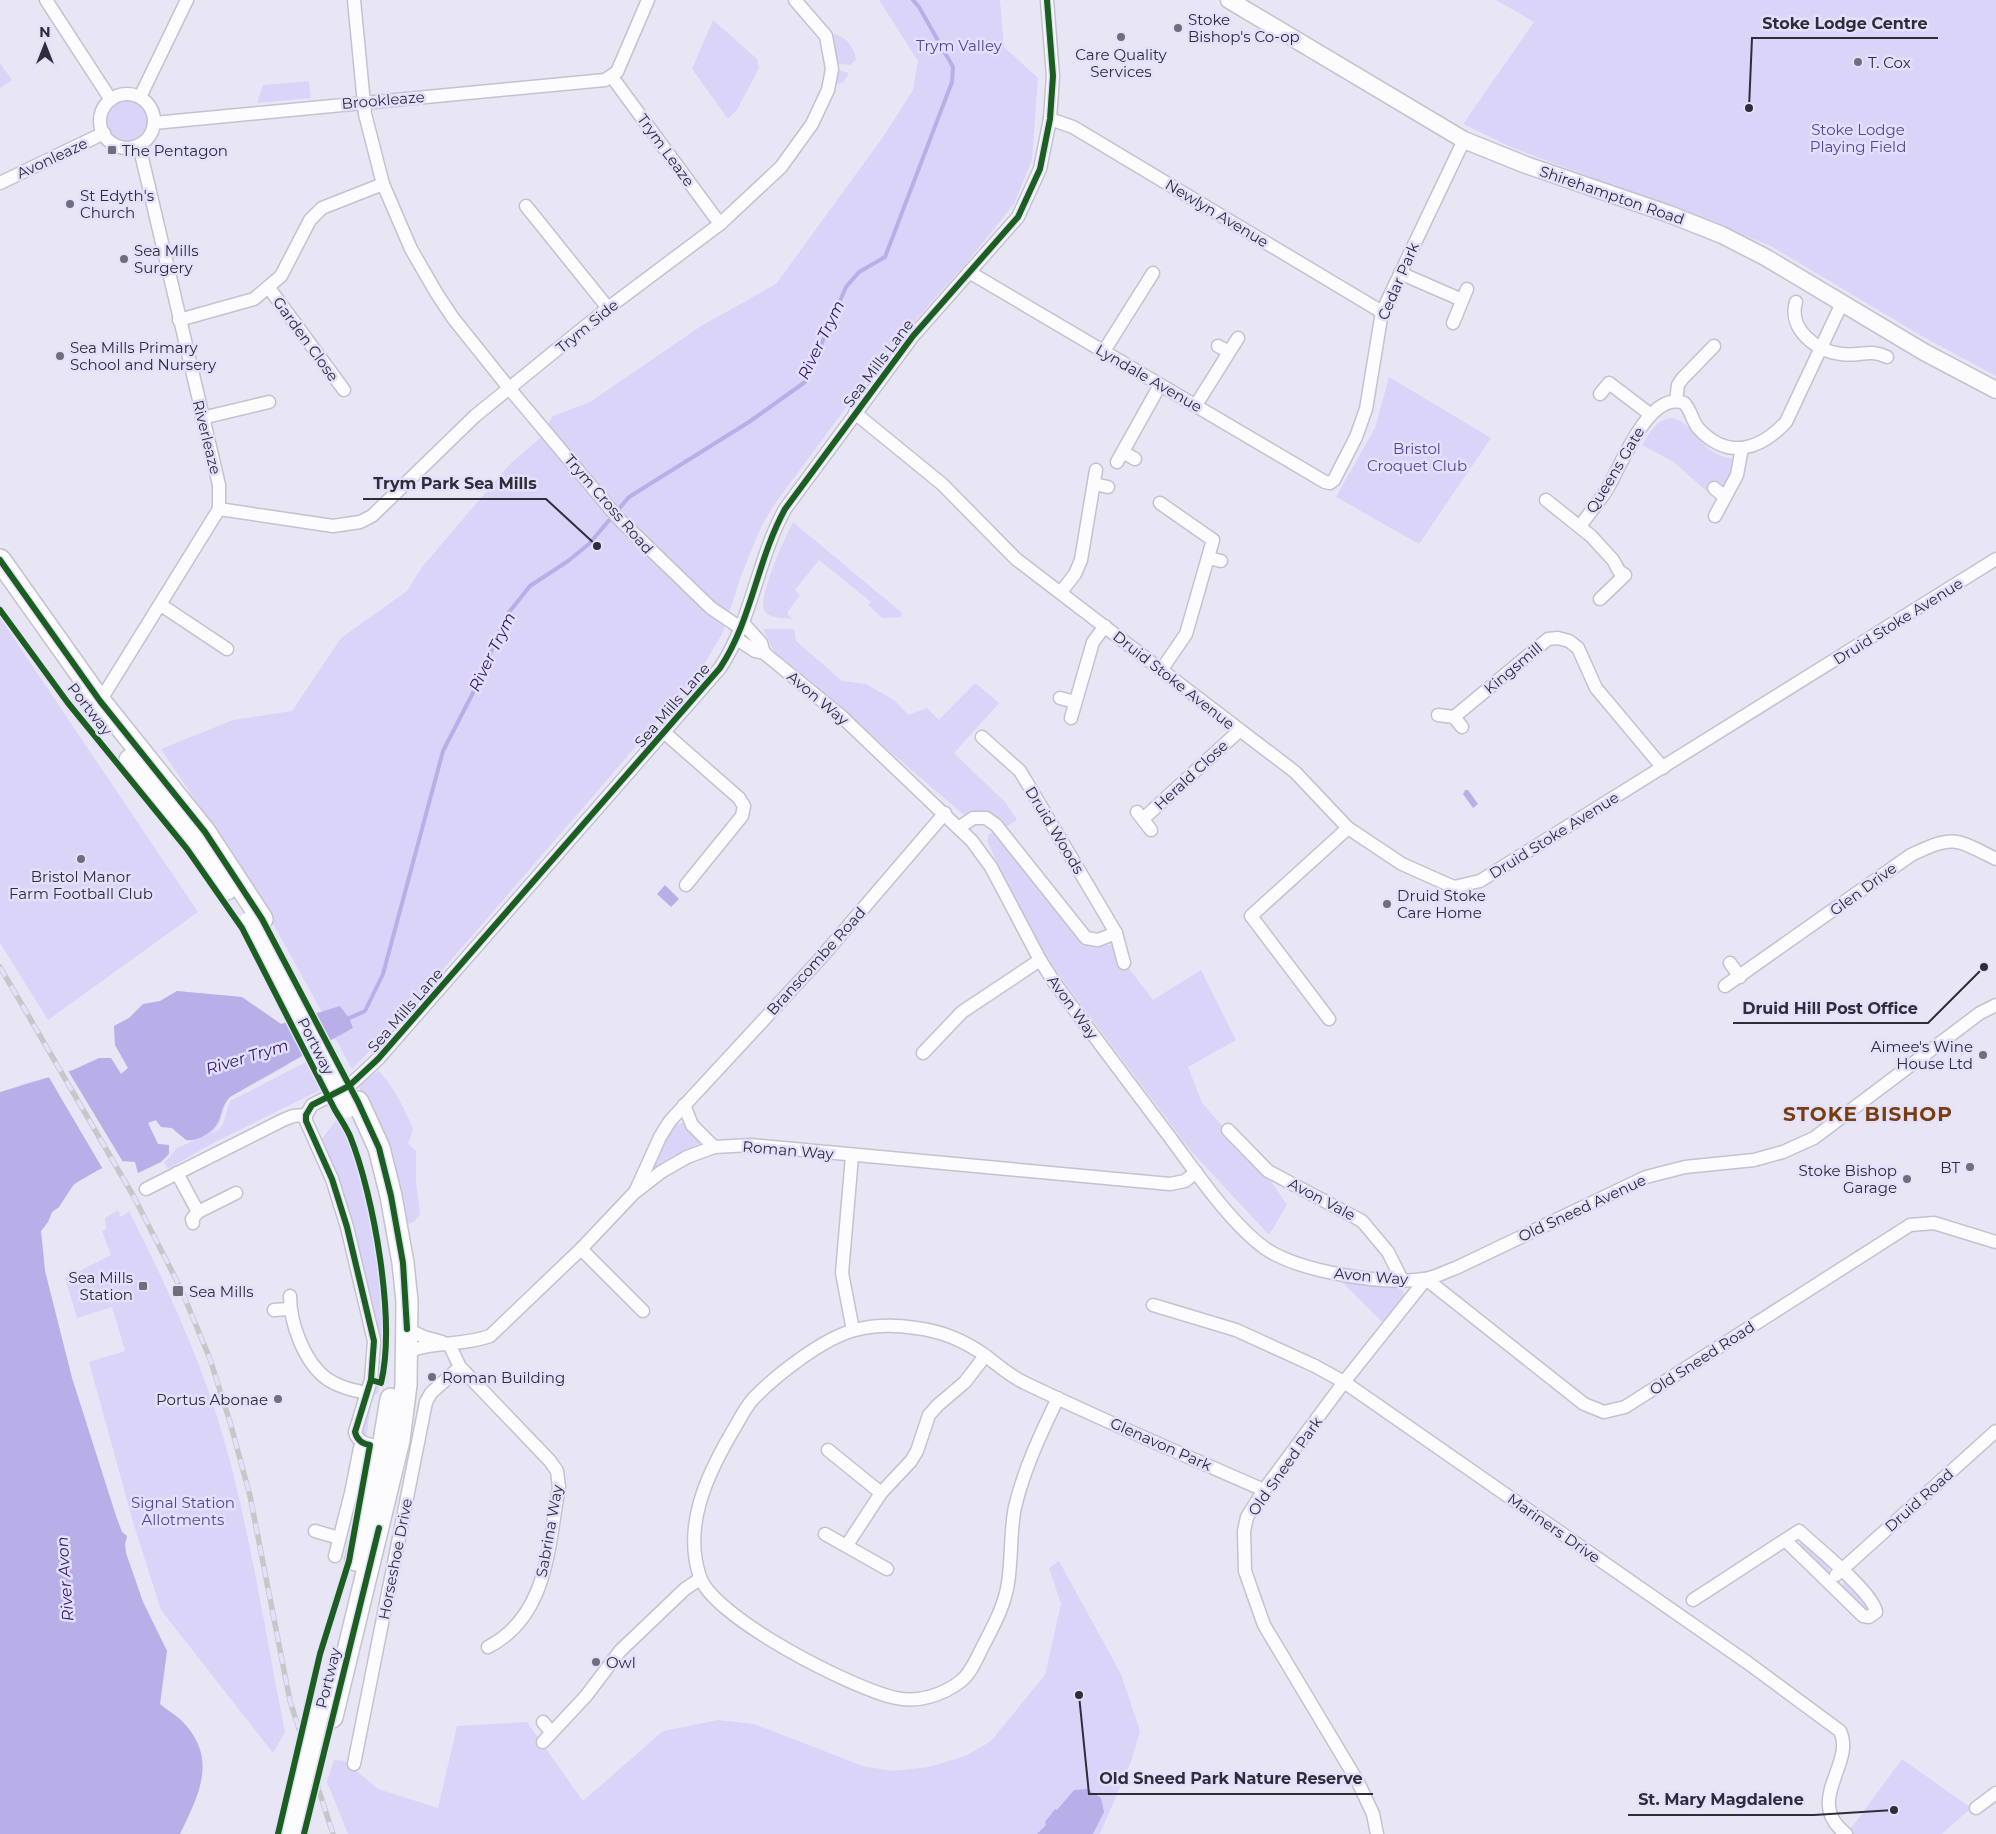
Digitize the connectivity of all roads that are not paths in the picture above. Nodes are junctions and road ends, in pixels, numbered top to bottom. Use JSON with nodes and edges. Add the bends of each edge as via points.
{"nodes":[{"id":1,"x":46,"y":0,"type":"edge"},
{"id":2,"x":187,"y":0,"type":"edge"},
{"id":3,"x":354,"y":0,"type":"edge"},
{"id":4,"x":648,"y":0,"type":"edge"},
{"id":5,"x":795,"y":0,"type":"edge"},
{"id":6,"x":1047,"y":0,"type":"edge"},
{"id":7,"x":1237,"y":2,"type":"edge"},
{"id":8,"x":612,"y":77,"type":"junction"},
{"id":9,"x":140,"y":97,"type":"junction"},
{"id":10,"x":111,"y":100,"type":"junction"},
{"id":11,"x":364,"y":102,"type":"junction"},
{"id":12,"x":1050,"y":119,"type":"junction"},
{"id":13,"x":154,"y":123,"type":"junction"},
{"id":14,"x":104,"y":133,"type":"junction"},
{"id":15,"x":1464,"y":140,"type":"junction"},
{"id":16,"x":139,"y":145,"type":"junction"},
{"id":17,"x":0,"y":183,"type":"edge"},
{"id":18,"x":383,"y":184,"type":"junction"},
{"id":19,"x":526,"y":206,"type":"dead end"},
{"id":20,"x":720,"y":224,"type":"junction"},
{"id":21,"x":969,"y":272,"type":"junction"},
{"id":22,"x":1153,"y":273,"type":"dead end"},
{"id":23,"x":1400,"y":273,"type":"junction"},
{"id":24,"x":269,"y":288,"type":"junction"},
{"id":25,"x":1796,"y":302,"type":"dead end"},
{"id":26,"x":1842,"y":304,"type":"junction"},
{"id":27,"x":608,"y":308,"type":"junction"},
{"id":28,"x":1382,"y":312,"type":"junction"},
{"id":29,"x":179,"y":320,"type":"junction"},
{"id":30,"x":1453,"y":323,"type":"dead end"},
{"id":31,"x":1238,"y":338,"type":"dead end"},
{"id":32,"x":1714,"y":346,"type":"dead end"},
{"id":33,"x":1822,"y":346,"type":"junction"},
{"id":34,"x":1104,"y":351,"type":"junction"},
{"id":35,"x":1887,"y":357,"type":"dead end"},
{"id":36,"x":1160,"y":385,"type":"junction"},
{"id":37,"x":509,"y":388,"type":"junction"},
{"id":38,"x":344,"y":390,"type":"dead end"},
{"id":39,"x":1996,"y":390,"type":"edge"},
{"id":40,"x":1600,"y":394,"type":"dead end"},
{"id":41,"x":1676,"y":401,"type":"junction"},
{"id":42,"x":269,"y":402,"type":"dead end"},
{"id":43,"x":1196,"y":405,"type":"junction"},
{"id":44,"x":855,"y":413,"type":"junction"},
{"id":45,"x":1651,"y":415,"type":"junction"},
{"id":46,"x":202,"y":418,"type":"junction"},
{"id":47,"x":1742,"y":448,"type":"junction"},
{"id":48,"x":1135,"y":459,"type":"dead end"},
{"id":49,"x":1096,"y":470,"type":"dead end"},
{"id":50,"x":1330,"y":483,"type":"joint"},
{"id":51,"x":1094,"y":484,"type":"junction"},
{"id":52,"x":1108,"y":487,"type":"dead end"},
{"id":53,"x":1714,"y":488,"type":"dead end"},
{"id":54,"x":1725,"y":497,"type":"junction"},
{"id":55,"x":1546,"y":500,"type":"dead end"},
{"id":56,"x":1160,"y":503,"type":"dead end"},
{"id":57,"x":219,"y":509,"type":"junction"},
{"id":58,"x":1715,"y":516,"type":"dead end"},
{"id":59,"x":1580,"y":526,"type":"junction"},
{"id":60,"x":1208,"y":558,"type":"junction"},
{"id":61,"x":1996,"y":559,"type":"edge"},
{"id":62,"x":0,"y":560,"type":"edge"},
{"id":63,"x":1221,"y":562,"type":"dead end"},
{"id":64,"x":0,"y":584,"type":"edge"},
{"id":65,"x":1061,"y":592,"type":"junction"},
{"id":66,"x":1600,"y":599,"type":"dead end"},
{"id":67,"x":161,"y":605,"type":"junction"},
{"id":68,"x":1104,"y":626,"type":"junction"},
{"id":69,"x":740,"y":631,"type":"junction"},
{"id":70,"x":227,"y":649,"type":"dead end"},
{"id":71,"x":1162,"y":669,"type":"junction"},
{"id":72,"x":1060,"y":698,"type":"dead end"},
{"id":73,"x":100,"y":701,"type":"junction"},
{"id":74,"x":1075,"y":702,"type":"junction"},
{"id":75,"x":1438,"y":715,"type":"dead end"},
{"id":76,"x":1071,"y":718,"type":"dead end"},
{"id":77,"x":1240,"y":730,"type":"junction"},
{"id":78,"x":666,"y":734,"type":"junction"},
{"id":79,"x":982,"y":737,"type":"dead end"},
{"id":80,"x":1663,"y":768,"type":"junction"},
{"id":81,"x":945,"y":813,"type":"junction"},
{"id":82,"x":960,"y":827,"type":"junction"},
{"id":83,"x":1348,"y":828,"type":"junction"},
{"id":84,"x":1151,"y":830,"type":"dead end"},
{"id":85,"x":1996,"y":859,"type":"edge"},
{"id":86,"x":694,"y":882,"type":"dead end"},
{"id":87,"x":255,"y":921,"type":"junction"},
{"id":88,"x":1116,"y":934,"type":"junction"},
{"id":89,"x":1040,"y":960,"type":"junction"},
{"id":90,"x":1124,"y":963,"type":"dead end"},
{"id":91,"x":1730,"y":963,"type":"dead end"},
{"id":92,"x":1740,"y":977,"type":"junction"},
{"id":93,"x":1725,"y":986,"type":"dead end"},
{"id":94,"x":1996,"y":1005,"type":"edge"},
{"id":95,"x":1329,"y":1019,"type":"dead end"},
{"id":96,"x":923,"y":1053,"type":"dead end"},
{"id":97,"x":353,"y":1105,"type":"junction"},
{"id":98,"x":684,"y":1105,"type":"junction"},
{"id":99,"x":306,"y":1116,"type":"junction"},
{"id":100,"x":1228,"y":1130,"type":"dead end"},
{"id":101,"x":714,"y":1148,"type":"junction"},
{"id":102,"x":852,"y":1156,"type":"junction"},
{"id":103,"x":1196,"y":1172,"type":"junction"},
{"id":104,"x":177,"y":1173,"type":"junction"},
{"id":105,"x":146,"y":1189,"type":"dead end"},
{"id":106,"x":236,"y":1193,"type":"dead end"},
{"id":107,"x":634,"y":1193,"type":"junction"},
{"id":108,"x":1996,"y":1242,"type":"edge"},
{"id":109,"x":581,"y":1249,"type":"junction"},
{"id":110,"x":1426,"y":1279,"type":"junction"},
{"id":111,"x":1402,"y":1280,"type":"junction"},
{"id":112,"x":290,"y":1296,"type":"dead end"},
{"id":113,"x":1153,"y":1305,"type":"dead end"},
{"id":114,"x":290,"y":1309,"type":"junction"},
{"id":115,"x":274,"y":1310,"type":"dead end"},
{"id":116,"x":642,"y":1312,"type":"dead end"},
{"id":117,"x":407,"y":1329,"type":"junction"},
{"id":118,"x":852,"y":1330,"type":"junction"},
{"id":119,"x":449,"y":1344,"type":"junction"},
{"id":120,"x":407,"y":1352,"type":"junction"},
{"id":121,"x":985,"y":1356,"type":"junction"},
{"id":122,"x":460,"y":1366,"type":"junction"},
{"id":123,"x":1344,"y":1382,"type":"junction"},
{"id":124,"x":366,"y":1393,"type":"junction"},
{"id":125,"x":1058,"y":1398,"type":"junction"},
{"id":126,"x":1996,"y":1431,"type":"edge"},
{"id":127,"x":358,"y":1443,"type":"junction"},
{"id":128,"x":383,"y":1447,"type":"junction"},
{"id":129,"x":828,"y":1450,"type":"dead end"},
{"id":130,"x":1264,"y":1490,"type":"junction"},
{"id":131,"x":372,"y":1491,"type":"junction"},
{"id":132,"x":882,"y":1492,"type":"junction"},
{"id":133,"x":316,"y":1531,"type":"dead end"},
{"id":134,"x":825,"y":1534,"type":"dead end"},
{"id":135,"x":339,"y":1538,"type":"junction"},
{"id":136,"x":1785,"y":1540,"type":"junction"},
{"id":137,"x":847,"y":1545,"type":"junction"},
{"id":138,"x":335,"y":1556,"type":"dead end"},
{"id":139,"x":887,"y":1569,"type":"dead end"},
{"id":140,"x":1842,"y":1569,"type":"junction"},
{"id":141,"x":700,"y":1579,"type":"junction"},
{"id":142,"x":1829,"y":1582,"type":"junction"},
{"id":143,"x":1693,"y":1600,"type":"dead end"},
{"id":144,"x":488,"y":1647,"type":"dead end"},
{"id":145,"x":325,"y":1715,"type":"junction"},
{"id":146,"x":542,"y":1722,"type":"dead end"},
{"id":147,"x":354,"y":1764,"type":"dead end"},
{"id":148,"x":1996,"y":1793,"type":"edge"},
{"id":149,"x":1976,"y":1808,"type":"dead end"},
{"id":150,"x":289,"y":1834,"type":"edge"},
{"id":151,"x":304,"y":1834,"type":"edge"},
{"id":152,"x":1377,"y":1834,"type":"edge"},
{"id":153,"x":1846,"y":1834,"type":"edge"}],
"edges":[{"from":1,"to":10,"type":"street"},
{"from":2,"to":9,"type":"street"},
{"from":3,"to":11,"type":"street","name":"Trym Cross Road"},
{"from":4,"to":8,"type":"street","via":[[618,72]]},
{"from":5,"to":20,"type":"street","name":"Trym Side","via":[[826,36],[832,61],[828,90],[812,124],[782,167]]},
{"from":6,"to":12,"type":"street","name":"Sea Mills Lane","via":[[1053,76]]},
{"from":7,"to":15,"type":"main road","name":"Shirehampton Road"},
{"from":8,"to":11,"type":"street","name":"Brookleaze"},
{"from":8,"to":20,"type":"street","name":"Trym Leaze"},
{"from":9,"to":10,"type":"street","via":[[125,94]]},
{"from":9,"to":13,"type":"street","via":[[151,108]]},
{"from":10,"to":14,"type":"street","via":[[102,112]]},
{"from":11,"to":13,"type":"street","name":"Brookleaze"},
{"from":11,"to":18,"type":"street","name":"Trym Cross Road"},
{"from":12,"to":21,"type":"street","name":"Sea Mills Lane","via":[[1040,169],[1018,217]]},
{"from":12,"to":28,"type":"street","name":"Newlyn Avenue","via":[[1073,127]]},
{"from":13,"to":16,"type":"street","via":[[152,132]]},
{"from":14,"to":16,"type":"street","via":[[108,140],[123,147]]},
{"from":14,"to":17,"type":"street","name":"Avonleaze"},
{"from":15,"to":23,"type":"street","name":"Cedar Park"},
{"from":15,"to":26,"type":"main road","name":"Shirehampton Road","via":[[1722,235]]},
{"from":16,"to":29,"type":"street","name":"Riverleaze"},
{"from":18,"to":24,"type":"street","via":[[322,208],[310,220],[281,276]]},
{"from":18,"to":37,"type":"street","name":"Trym Cross Road","via":[[411,249],[437,294]]},
{"from":19,"to":27,"type":"street"},
{"from":20,"to":27,"type":"street","name":"Trym Side"},
{"from":21,"to":34,"type":"street","name":"Lyndale Avenue"},
{"from":21,"to":44,"type":"street","name":"Sea Mills Lane","via":[[913,336]]},
{"from":22,"to":34,"type":"street","via":[[1138,283]]},
{"from":23,"to":28,"type":"street","name":"Cedar Park"},
{"from":23,"to":30,"type":"street","via":[[1465,295]]},
{"from":24,"to":29,"type":"street","via":[[254,299]]},
{"from":24,"to":38,"type":"street","name":"Garden Close"},
{"from":25,"to":33,"type":"street","via":[[1794,320],[1800,332]]},
{"from":26,"to":33,"type":"street"},
{"from":26,"to":39,"type":"main road","name":"Shirehampton Road"},
{"from":27,"to":37,"type":"street","name":"Trym Side"},
{"from":28,"to":50,"type":"street","name":"Cedar Park","via":[[1366,408],[1356,437]]},
{"from":29,"to":46,"type":"street","name":"Riverleaze"},
{"from":31,"to":43,"type":"street","via":[[1224,349]]},
{"from":32,"to":41,"type":"street","via":[[1682,379]]},
{"from":33,"to":35,"type":"street","via":[[1839,354],[1876,351]]},
{"from":33,"to":47,"type":"street","via":[[1786,422],[1772,437]]},
{"from":34,"to":36,"type":"street","name":"Lyndale Avenue"},
{"from":36,"to":43,"type":"street","name":"Lyndale Avenue"},
{"from":36,"to":48,"type":"street","via":[[1120,457]]},
{"from":37,"to":57,"type":"street","name":"Trym Side","via":[[475,416],[381,509],[360,522],[333,526]]},
{"from":37,"to":69,"type":"street","name":"Trym Cross Road","via":[[618,518],[711,608]]},
{"from":40,"to":45,"type":"street","name":"Queens Gate","via":[[1609,383]]},
{"from":41,"to":45,"type":"street","name":"Queens Gate"},
{"from":41,"to":47,"type":"street","via":[[1686,405],[1699,429],[1718,445]]},
{"from":42,"to":46,"type":"street"},
{"from":43,"to":50,"type":"street","name":"Lyndale Avenue"},
{"from":44,"to":65,"type":"street","name":"Druid Stoke Avenue","via":[[942,484],[1016,559]]},
{"from":44,"to":69,"type":"street","name":"Sea Mills Lane","via":[[774,529]]},
{"from":45,"to":59,"type":"street","name":"Queens Gate","via":[[1636,434],[1608,488]]},
{"from":46,"to":57,"type":"street","name":"Riverleaze","via":[[219,486]]},
{"from":47,"to":54,"type":"street","via":[[1737,475]]},
{"from":49,"to":51,"type":"street"},
{"from":51,"to":52,"type":"street"},
{"from":51,"to":65,"type":"street","via":[[1081,560]]},
{"from":53,"to":54,"type":"street"},
{"from":54,"to":58,"type":"street"},
{"from":55,"to":59,"type":"street","name":"Queens Gate"},
{"from":56,"to":60,"type":"street","via":[[1213,540]]},
{"from":57,"to":67,"type":"street"},
{"from":59,"to":66,"type":"street","name":"Queens Gate","via":[[1625,575]]},
{"from":60,"to":63,"type":"street"},
{"from":60,"to":71,"type":"street","via":[[1186,634]]},
{"from":61,"to":80,"type":"street","name":"Druid Stoke Avenue"},
{"from":62,"to":73,"type":"highway","name":"Portway"},
{"from":64,"to":87,"type":"highway","name":"Portway","via":[[82,703]]},
{"from":65,"to":68,"type":"street","name":"Druid Stoke Avenue"},
{"from":67,"to":70,"type":"street"},
{"from":67,"to":73,"type":"street"},
{"from":68,"to":71,"type":"street","name":"Druid Stoke Avenue"},
{"from":68,"to":74,"type":"street","via":[[1093,642]]},
{"from":69,"to":78,"type":"street","name":"Sea Mills Lane","via":[[720,668]]},
{"from":69,"to":81,"type":"street","name":"Avon Way","via":[[755,651],[764,653],[841,716]]},
{"from":71,"to":77,"type":"street","name":"Druid Stoke Avenue"},
{"from":72,"to":74,"type":"street"},
{"from":73,"to":87,"type":"highway","name":"Portway","via":[[205,832]]},
{"from":74,"to":76,"type":"street"},
{"from":75,"to":80,"type":"street","name":"Kingsmill","via":[[1458,722],[1548,639],[1558,638],[1578,648],[1596,688]]},
{"from":77,"to":83,"type":"street","name":"Druid Stoke Avenue","via":[[1295,772]]},
{"from":77,"to":84,"type":"street","name":"Herald Close","via":[[1140,815]]},
{"from":78,"to":86,"type":"street","via":[[744,806],[742,816]]},
{"from":78,"to":99,"type":"street","name":"Sea Mills Lane","via":[[378,1059],[350,1086],[312,1105]]},
{"from":79,"to":88,"type":"street","name":"Druid Woods","via":[[1020,771]]},
{"from":80,"to":83,"type":"street","name":"Druid Stoke Avenue","via":[[1480,880],[1466,885],[1454,886],[1402,864]]},
{"from":81,"to":82,"type":"street","name":"Avon Way"},
{"from":81,"to":98,"type":"street","name":"Branscombe Road","via":[[820,960]]},
{"from":82,"to":88,"type":"street","via":[[973,818],[986,818],[996,826],[1086,938],[1098,940]]},
{"from":82,"to":89,"type":"street","name":"Avon Way","via":[[991,867]]},
{"from":83,"to":95,"type":"street","via":[[1251,916]]},
{"from":85,"to":92,"type":"street","name":"Glen Drive","via":[[1960,841],[1940,842],[1910,854]]},
{"from":87,"to":97,"type":"highway","name":"Portway","bridge":true},
{"from":88,"to":90,"type":"street","name":"Druid Woods"},
{"from":89,"to":96,"type":"street","via":[[962,1012]]},
{"from":89,"to":103,"type":"street","name":"Avon Way"},
{"from":91,"to":92,"type":"street"},
{"from":92,"to":93,"type":"street","name":"Glen Drive"},
{"from":94,"to":110,"type":"street","name":"Old Sneed Avenue","via":[[1980,1013],[1814,1138],[1754,1160],[1685,1167],[1646,1177],[1456,1268]]},
{"from":97,"to":117,"type":"highway","name":"Portway","via":[[378,1148],[391,1196],[404,1263]]},
{"from":97,"to":128,"type":"highway","name":"Portway","via":[[379,1200],[389,1262],[395,1340],[393,1385]]},
{"from":98,"to":101,"type":"street","via":[[692,1125]]},
{"from":98,"to":107,"type":"street","name":"Branscombe Road","via":[[660,1137]]},
{"from":99,"to":104,"type":"street","via":[[283,1120]]},
{"from":99,"to":124,"type":"street","via":[[334,1187],[368,1312],[374,1341],[371,1380]]},
{"from":100,"to":111,"type":"street","name":"Avon Vale","via":[[1268,1171],[1362,1220],[1388,1252]]},
{"from":101,"to":102,"type":"street","name":"Roman Way","via":[[750,1145]]},
{"from":101,"to":107,"type":"street","name":"Roman Way","via":[[667,1168]]},
{"from":102,"to":103,"type":"street","name":"Roman Way","via":[[1170,1184],[1185,1181]]},
{"from":102,"to":118,"type":"street","via":[[842,1273]]},
{"from":103,"to":111,"type":"street","name":"Avon Way","via":[[1240,1225],[1277,1255],[1327,1272]]},
{"from":104,"to":105,"type":"street"},
{"from":104,"to":106,"type":"street","via":[[195,1218]]},
{"from":107,"to":109,"type":"street","name":"Roman Way"},
{"from":108,"to":110,"type":"street","name":"Old Sneed Road","via":[[1934,1224],[1910,1225],[1625,1407],[1613,1411],[1593,1409],[1584,1404]]},
{"from":109,"to":116,"type":"street"},
{"from":109,"to":119,"type":"street","name":"Roman Way","via":[[500,1329],[477,1341]]},
{"from":110,"to":111,"type":"street","name":"Avon Way"},
{"from":110,"to":123,"type":"street","name":"Old Sneed Park"},
{"from":112,"to":114,"type":"street"},
{"from":113,"to":123,"type":"street","name":"Mariners Drive","via":[[1236,1330]]},
{"from":114,"to":115,"type":"street"},
{"from":114,"to":124,"type":"street","via":[[302,1344],[318,1371],[335,1384]]},
{"from":117,"to":119,"type":"street","name":"Roman Way"},
{"from":117,"to":120,"type":"highway","name":"Portway"},
{"from":118,"to":121,"type":"street","name":"Glenavon Park","via":[[920,1328],[952,1336]]},
{"from":118,"to":141,"type":"street","name":"Glenavon Park","via":[[802,1358],[751,1401],[721,1451],[695,1518],[694,1548]]},
{"from":119,"to":120,"type":"street","name":"Roman Way"},
{"from":119,"to":122,"type":"street","name":"Sabrina Way"},
{"from":120,"to":145,"type":"highway","name":"Portway","via":[[399,1440]]},
{"from":121,"to":125,"type":"street","name":"Glenavon Park","via":[[1007,1374]]},
{"from":121,"to":132,"type":"street","via":[[965,1382],[934,1410],[911,1461]]},
{"from":122,"to":144,"type":"street","name":"Sabrina Way","via":[[550,1460],[559,1478],[539,1589],[522,1621]]},
{"from":122,"to":147,"type":"street","name":"Horseshoe Drive","via":[[426,1402]]},
{"from":123,"to":130,"type":"street","name":"Old Sneed Park"},
{"from":123,"to":153,"type":"street","name":"Mariners Drive","via":[[1748,1663],[1840,1731],[1844,1749],[1831,1784],[1829,1803],[1835,1824]]},
{"from":124,"to":127,"type":"street","via":[[355,1432]]},
{"from":125,"to":130,"type":"street","name":"Glenavon Park"},
{"from":125,"to":141,"type":"street","name":"Glenavon Park","via":[[1036,1444],[1015,1509],[1008,1587],[993,1627],[964,1679],[943,1692],[918,1699],[898,1699],[801,1658],[709,1593]]},
{"from":126,"to":140,"type":"street","name":"Druid Road"},
{"from":127,"to":128,"type":"street"},
{"from":127,"to":131,"type":"street"},
{"from":127,"to":135,"type":"street"},
{"from":128,"to":131,"type":"highway","name":"Portway"},
{"from":129,"to":132,"type":"street"},
{"from":130,"to":152,"type":"street","name":"Old Sneed Park","via":[[1248,1517],[1244,1532],[1245,1571],[1254,1601],[1264,1626],[1358,1782],[1373,1814]]},
{"from":131,"to":145,"type":"highway","name":"Portway"},
{"from":132,"to":137,"type":"street"},
{"from":133,"to":135,"type":"street"},
{"from":134,"to":137,"type":"street"},
{"from":135,"to":138,"type":"street"},
{"from":136,"to":140,"type":"street","via":[[1799,1531]]},
{"from":136,"to":142,"type":"street"},
{"from":136,"to":143,"type":"street"},
{"from":137,"to":139,"type":"street"},
{"from":140,"to":142,"type":"street","name":"Druid Road"},
{"from":140,"to":142,"type":"street","via":[[1873,1602],[1876,1612],[1869,1617],[1863,1616]]},
{"from":141,"to":146,"type":"street","via":[[685,1589],[620,1651],[586,1696],[547,1737]]},
{"from":145,"to":150,"type":"highway","name":"Portway","bridge":true},
{"from":145,"to":151,"type":"highway","name":"Portway"},
{"from":148,"to":149,"type":"street"}]}
